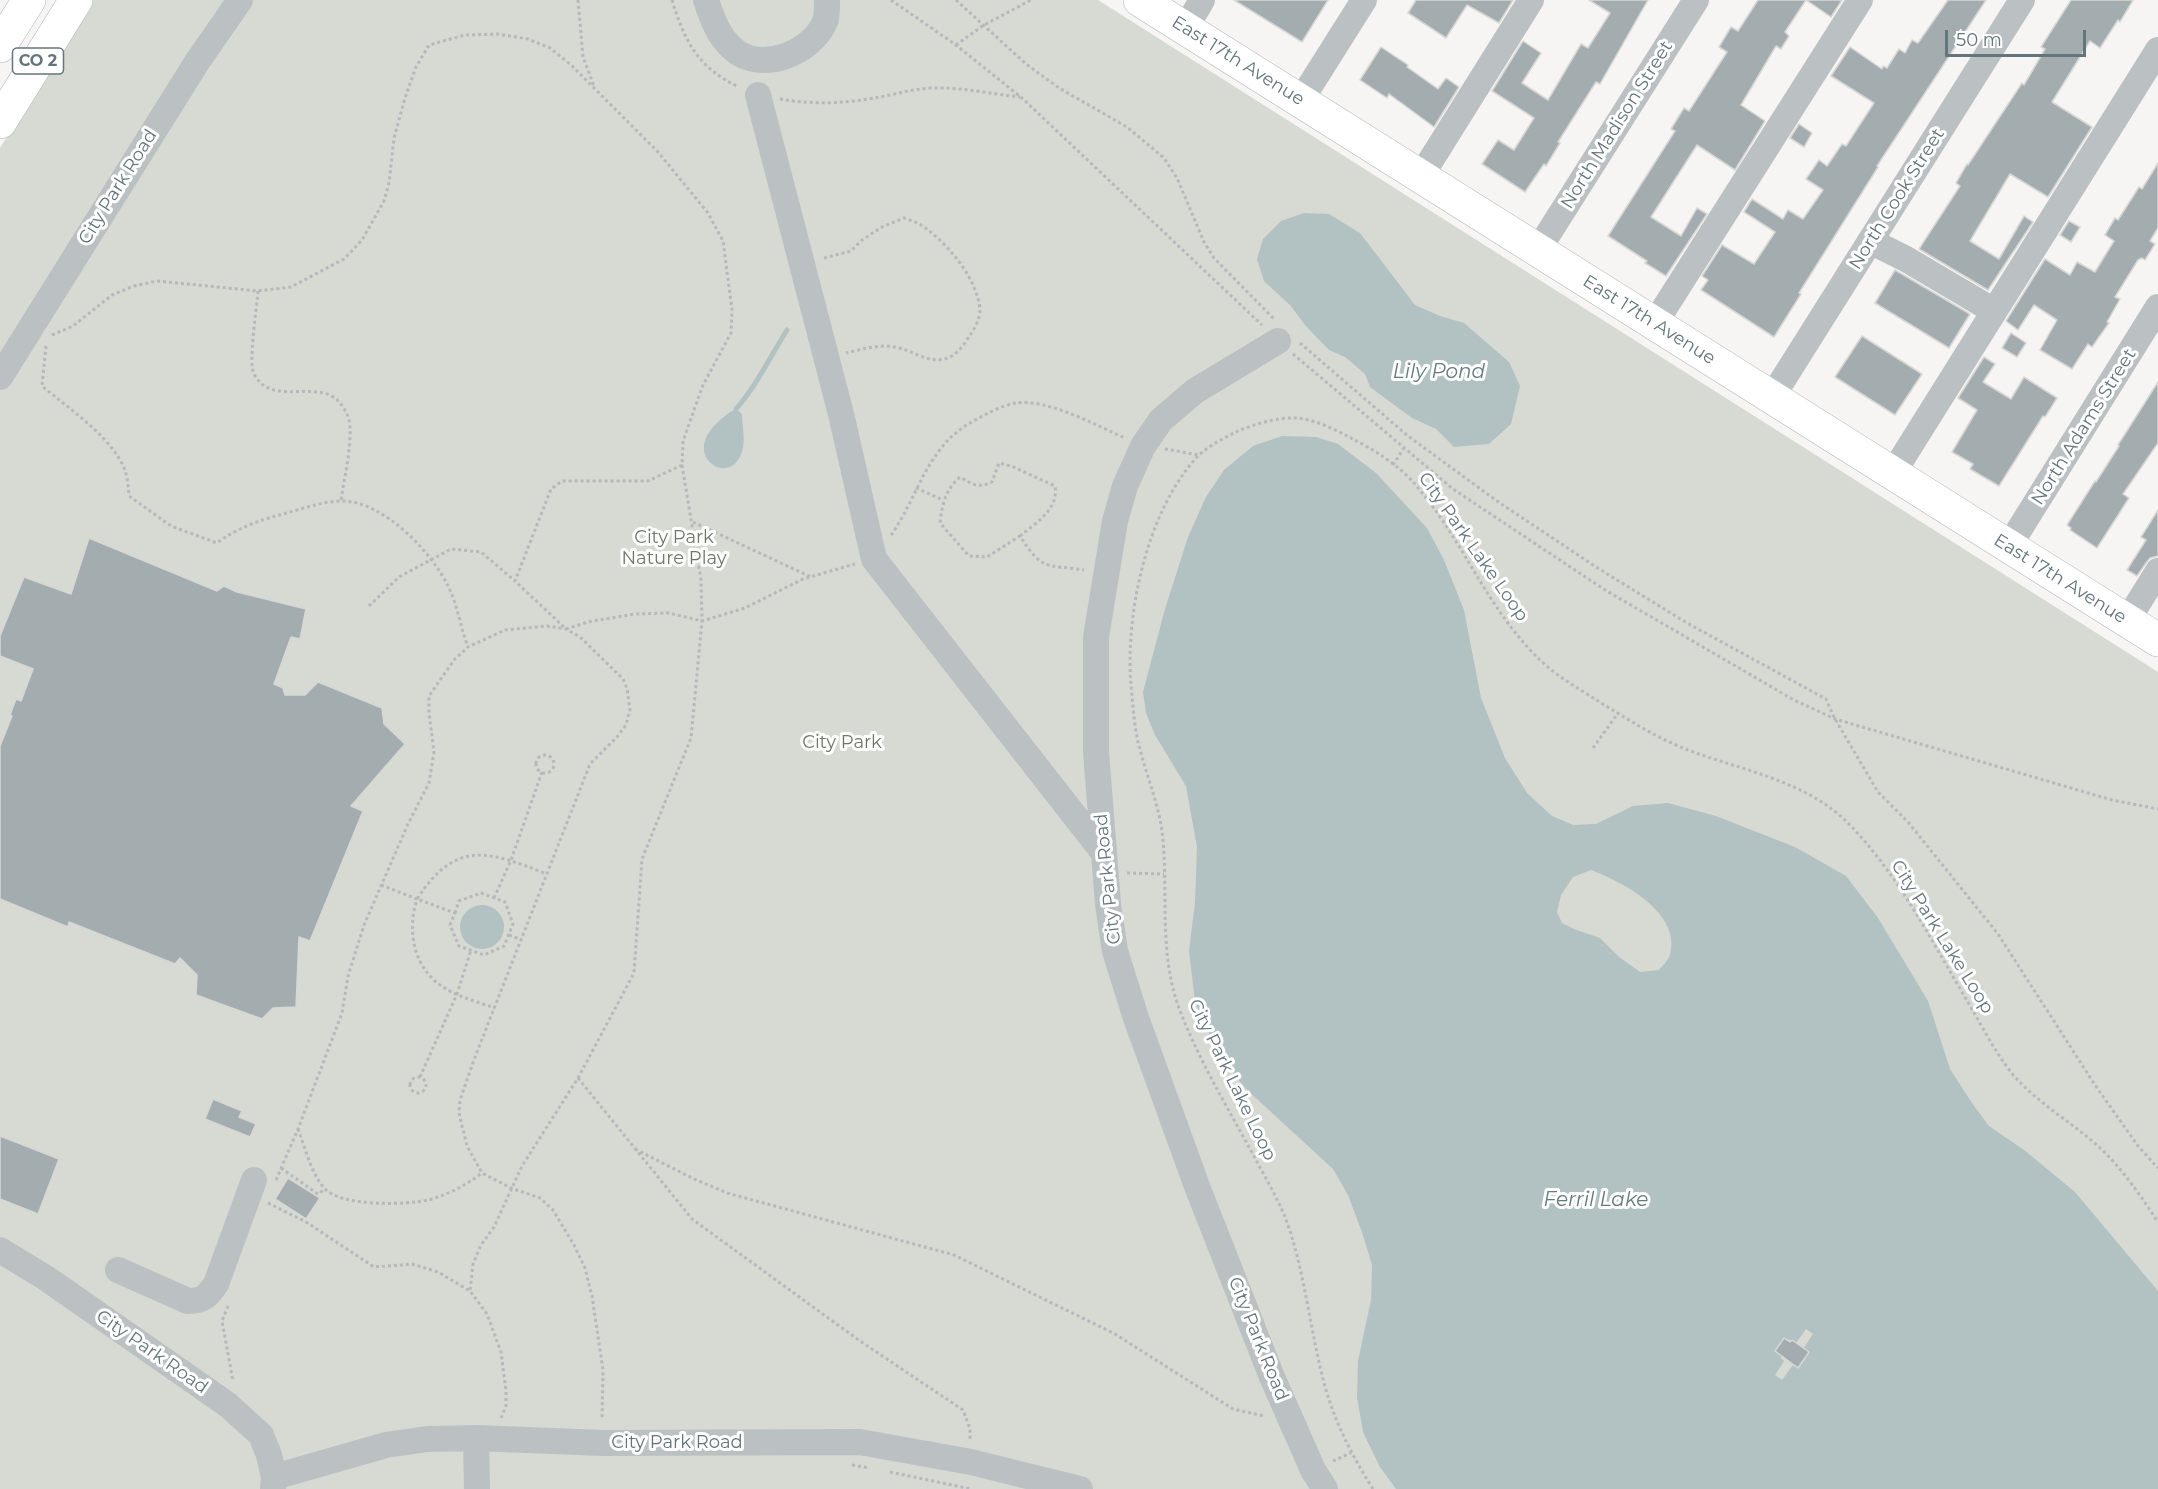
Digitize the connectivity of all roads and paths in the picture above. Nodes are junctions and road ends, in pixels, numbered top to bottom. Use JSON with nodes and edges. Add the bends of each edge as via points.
{"nodes":[{"id":1,"x":29,"y":0,"type":"edge"},
{"id":2,"x":76,"y":0,"type":"edge"},
{"id":3,"x":240,"y":0,"type":"edge"},
{"id":4,"x":578,"y":0,"type":"edge"},
{"id":5,"x":672,"y":0,"type":"edge"},
{"id":6,"x":706,"y":0,"type":"edge"},
{"id":7,"x":827,"y":0,"type":"edge"},
{"id":8,"x":891,"y":0,"type":"edge"},
{"id":9,"x":956,"y":0,"type":"edge"},
{"id":10,"x":1031,"y":0,"type":"edge"},
{"id":11,"x":1140,"y":0,"type":"edge"},
{"id":12,"x":1202,"y":0,"type":"edge"},
{"id":13,"x":1364,"y":0,"type":"edge"},
{"id":14,"x":1531,"y":0,"type":"edge"},
{"id":15,"x":1696,"y":0,"type":"edge"},
{"id":16,"x":1860,"y":0,"type":"edge"},
{"id":17,"x":2022,"y":0,"type":"edge"},
{"id":18,"x":984,"y":25,"type":"junction"},
{"id":19,"x":1185,"y":27,"type":"junction"},
{"id":20,"x":956,"y":45,"type":"junction"},
{"id":21,"x":0,"y":46,"type":"edge"},
{"id":22,"x":2158,"y":50,"type":"edge"},
{"id":23,"x":594,"y":88,"type":"junction"},
{"id":24,"x":758,"y":95,"type":"junction"},
{"id":25,"x":1022,"y":98,"type":"junction"},
{"id":26,"x":1301,"y":100,"type":"junction"},
{"id":27,"x":0,"y":122,"type":"edge"},
{"id":28,"x":1421,"y":176,"type":"junction"},
{"id":29,"x":1870,"y":241,"type":"junction"},
{"id":30,"x":1538,"y":250,"type":"junction"},
{"id":31,"x":802,"y":266,"type":"junction"},
{"id":32,"x":258,"y":291,"type":"junction"},
{"id":33,"x":2158,"y":307,"type":"edge"},
{"id":34,"x":1994,"y":312,"type":"junction"},
{"id":35,"x":1655,"y":323,"type":"junction"},
{"id":36,"x":1285,"y":335,"type":"junction"},
{"id":37,"x":46,"y":338,"type":"junction"},
{"id":38,"x":20,"y":346,"type":"junction"},
{"id":39,"x":827,"y":359,"type":"junction"},
{"id":40,"x":0,"y":377,"type":"edge"},
{"id":41,"x":1772,"y":397,"type":"junction"},
{"id":42,"x":1143,"y":446,"type":"junction"},
{"id":43,"x":1404,"y":448,"type":"junction"},
{"id":44,"x":1199,"y":455,"type":"junction"},
{"id":45,"x":682,"y":465,"type":"junction"},
{"id":46,"x":1393,"y":465,"type":"junction"},
{"id":47,"x":1893,"y":473,"type":"junction"},
{"id":48,"x":916,"y":488,"type":"dead end"},
{"id":49,"x":943,"y":500,"type":"junction"},
{"id":50,"x":342,"y":501,"type":"junction"},
{"id":51,"x":693,"y":522,"type":"junction"},
{"id":52,"x":1020,"y":536,"type":"junction"},
{"id":53,"x":2009,"y":546,"type":"junction"},
{"id":54,"x":430,"y":560,"type":"junction"},
{"id":55,"x":2158,"y":571,"type":"edge"},
{"id":56,"x":1106,"y":575,"type":"junction"},
{"id":57,"x":811,"y":577,"type":"dead end"},
{"id":58,"x":515,"y":581,"type":"junction"},
{"id":59,"x":369,"y":606,"type":"dead end"},
{"id":60,"x":2127,"y":621,"type":"junction"},
{"id":61,"x":566,"y":629,"type":"junction"},
{"id":62,"x":2158,"y":640,"type":"edge"},
{"id":63,"x":468,"y":647,"type":"junction"},
{"id":64,"x":1618,"y":713,"type":"junction"},
{"id":65,"x":1834,"y":719,"type":"junction"},
{"id":66,"x":1593,"y":748,"type":"dead end"},
{"id":67,"x":542,"y":772,"type":"junction"},
{"id":68,"x":2158,"y":809,"type":"edge"},
{"id":69,"x":511,"y":860,"type":"junction"},
{"id":70,"x":1104,"y":862,"type":"junction"},
{"id":71,"x":547,"y":874,"type":"junction"},
{"id":72,"x":1164,"y":874,"type":"junction"},
{"id":73,"x":381,"y":885,"type":"junction"},
{"id":74,"x":494,"y":898,"type":"junction"},
{"id":75,"x":417,"y":899,"type":"junction"},
{"id":76,"x":455,"y":914,"type":"junction"},
{"id":77,"x":509,"y":935,"type":"junction"},
{"id":78,"x":522,"y":940,"type":"junction"},
{"id":79,"x":471,"y":950,"type":"junction"},
{"id":80,"x":457,"y":994,"type":"junction"},
{"id":81,"x":495,"y":1008,"type":"junction"},
{"id":82,"x":420,"y":1077,"type":"junction"},
{"id":83,"x":578,"y":1078,"type":"junction"},
{"id":84,"x":298,"y":1129,"type":"junction"},
{"id":85,"x":635,"y":1149,"type":"junction"},
{"id":86,"x":281,"y":1168,"type":"junction"},
{"id":87,"x":2158,"y":1168,"type":"edge"},
{"id":88,"x":482,"y":1173,"type":"junction"},
{"id":89,"x":511,"y":1188,"type":"junction"},
{"id":90,"x":265,"y":1189,"type":"junction"},
{"id":91,"x":325,"y":1189,"type":"junction"},
{"id":92,"x":2158,"y":1222,"type":"edge"},
{"id":93,"x":0,"y":1250,"type":"edge"},
{"id":94,"x":118,"y":1270,"type":"dead end"},
{"id":95,"x":470,"y":1291,"type":"junction"},
{"id":96,"x":230,"y":1300,"type":"dead end"},
{"id":97,"x":240,"y":1387,"type":"dead end"},
{"id":98,"x":1272,"y":1418,"type":"dead end"},
{"id":99,"x":492,"y":1427,"type":"junction"},
{"id":100,"x":603,"y":1443,"type":"junction"},
{"id":101,"x":970,"y":1462,"type":"junction"},
{"id":102,"x":274,"y":1483,"type":"edge"},
{"id":103,"x":477,"y":1489,"type":"edge"},
{"id":104,"x":1080,"y":1489,"type":"edge"},
{"id":105,"x":1325,"y":1489,"type":"edge"},
{"id":106,"x":1373,"y":1489,"type":"edge"}],
"edges":[{"from":1,"to":21,"type":"main road","number":"CO 2"},
{"from":2,"to":27,"type":"main road","number":"CO 2"},
{"from":3,"to":38,"type":"street","name":"City Park Road","via":[[197,62]]},
{"from":4,"to":23,"type":"path","via":[[583,57]]},
{"from":5,"to":24,"type":"path","via":[[685,38],[697,56],[723,79]]},
{"from":6,"to":7,"type":"street","via":[[718,32],[734,50],[755,60],[772,61],[793,54],[817,33],[826,19]]},
{"from":8,"to":20,"type":"path"},
{"from":9,"to":18,"type":"path"},
{"from":10,"to":18,"type":"path"},
{"from":11,"to":19,"type":"main road","name":"East 17th Avenue"},
{"from":12,"to":19,"type":"street"},
{"from":13,"to":26,"type":"street"},
{"from":14,"to":28,"type":"street"},
{"from":15,"to":30,"type":"street","name":"North Madison Street"},
{"from":16,"to":35,"type":"street"},
{"from":17,"to":29,"type":"street","name":"North Cook Street"},
{"from":18,"to":20,"type":"path"},
{"from":18,"to":36,"type":"path","via":[[1026,64],[1127,127],[1164,158],[1214,258]]},
{"from":19,"to":26,"type":"main road","name":"East 17th Avenue"},
{"from":20,"to":25,"type":"path"},
{"from":22,"to":34,"type":"street"},
{"from":23,"to":32,"type":"path","via":[[550,48],[528,39],[498,34],[465,35],[429,45],[405,98],[384,201],[362,240],[344,259],[291,287]]},
{"from":23,"to":45,"type":"path","via":[[679,176],[708,213],[723,241],[731,333],[703,385],[683,441]]},
{"from":24,"to":25,"type":"path","via":[[797,102],[832,102],[934,88]]},
{"from":24,"to":31,"type":"street"},
{"from":25,"to":36,"type":"path"},
{"from":26,"to":28,"type":"main road","name":"East 17th Avenue"},
{"from":28,"to":30,"type":"main road","name":"East 17th Avenue"},
{"from":29,"to":34,"type":"street"},
{"from":29,"to":41,"type":"street","name":"North Cook Street"},
{"from":30,"to":35,"type":"main road","name":"East 17th Avenue"},
{"from":31,"to":39,"type":"street"},
{"from":31,"to":39,"type":"path","via":[[851,252],[882,227],[904,218],[921,225],[945,246],[962,265],[975,292],[980,311],[974,329],[962,347],[948,357],[933,359],[898,347],[881,346]]},
{"from":32,"to":37,"type":"path","via":[[157,281],[134,286],[112,295],[73,326]]},
{"from":32,"to":50,"type":"path","via":[[254,373],[275,391],[319,391],[333,395],[348,413],[350,428]]},
{"from":33,"to":53,"type":"street","name":"North Adams Street"},
{"from":34,"to":47,"type":"street"},
{"from":35,"to":41,"type":"main road","name":"East 17th Avenue"},
{"from":36,"to":42,"type":"street","name":"City Park Road","via":[[1195,391],[1161,420]]},
{"from":36,"to":43,"type":"path"},
{"from":36,"to":65,"type":"path","via":[[1408,436],[1497,501],[1687,623],[1826,699]]},
{"from":37,"to":38,"type":"path","via":[[35,356]]},
{"from":37,"to":50,"type":"path","via":[[42,386],[102,437],[121,460],[129,496],[171,526],[217,543],[236,530],[277,516]]},
{"from":38,"to":40,"type":"street","name":"City Park Road"},
{"from":39,"to":70,"type":"street","via":[[874,559]]},
{"from":41,"to":47,"type":"main road","name":"East 17th Avenue"},
{"from":42,"to":44,"type":"path"},
{"from":42,"to":56,"type":"street","name":"City Park Road","via":[[1125,486]]},
{"from":43,"to":46,"type":"path"},
{"from":43,"to":65,"type":"path","via":[[1453,489],[1605,590],[1794,700]]},
{"from":44,"to":46,"type":"path","name":"City Park Lake Loop","via":[[1254,424],[1294,418],[1329,427],[1374,450]]},
{"from":44,"to":72,"type":"path","name":"City Park Lake Loop","via":[[1176,488],[1148,547],[1137,586],[1131,631],[1130,677],[1137,737],[1163,834]]},
{"from":45,"to":51,"type":"path"},
{"from":45,"to":58,"type":"path","via":[[648,481],[562,481],[551,489]]},
{"from":46,"to":64,"type":"path","name":"City Park Lake Loop","via":[[1410,478],[1496,606],[1540,661]]},
{"from":47,"to":53,"type":"main road","name":"East 17th Avenue"},
{"from":48,"to":49,"type":"path"},
{"from":49,"to":52,"type":"path","via":[[940,523],[969,555],[987,557]]},
{"from":49,"to":52,"type":"path","via":[[960,477],[983,487],[992,482],[999,463],[1055,486],[1057,496],[1048,512]]},
{"from":50,"to":54,"type":"path","via":[[360,504],[394,521]]},
{"from":51,"to":57,"type":"path"},
{"from":51,"to":83,"type":"path","via":[[702,621],[691,738],[642,859],[634,973]]},
{"from":52,"to":56,"type":"path","via":[[1046,566]]},
{"from":53,"to":60,"type":"main road","name":"East 17th Avenue"},
{"from":54,"to":58,"type":"path","via":[[452,549],[481,552]]},
{"from":54,"to":59,"type":"path","via":[[399,577]]},
{"from":54,"to":63,"type":"path","via":[[448,585]]},
{"from":55,"to":60,"type":"street"},
{"from":56,"to":70,"type":"street","name":"City Park Road","via":[[1096,637],[1096,752]]},
{"from":58,"to":61,"type":"path"},
{"from":60,"to":62,"type":"main road","name":"East 17th Avenue"},
{"from":61,"to":63,"type":"path","via":[[548,626],[505,630]]},
{"from":61,"to":71,"type":"path","via":[[580,637],[623,679],[630,710],[617,737],[590,764]]},
{"from":63,"to":73,"type":"path","via":[[429,696],[434,752],[429,783]]},
{"from":64,"to":66,"type":"path"},
{"from":64,"to":92,"type":"path","name":"City Park Lake Loop","via":[[1661,739],[1786,784],[1820,801],[1845,820],[1905,895],[2016,1078],[2102,1149]]},
{"from":65,"to":68,"type":"path","via":[[2112,800]]},
{"from":65,"to":87,"type":"path","via":[[1878,792],[1908,822],[1998,934],[2095,1085]]},
{"from":67,"to":67,"type":"path","via":[[537,761],[548,756],[554,765],[550,771]]},
{"from":67,"to":69,"type":"path"},
{"from":69,"to":71,"type":"path"},
{"from":69,"to":74,"type":"path"},
{"from":69,"to":75,"type":"path","via":[[489,856],[459,858],[431,877]]},
{"from":70,"to":72,"type":"path"},
{"from":70,"to":105,"type":"street","name":"City Park Road","via":[[1115,951],[1136,1018],[1197,1190],[1272,1377]]},
{"from":71,"to":78,"type":"path"},
{"from":72,"to":106,"type":"path","name":"City Park Lake Loop","via":[[1169,975],[1179,1008],[1287,1220],[1326,1391],[1350,1453]]},
{"from":73,"to":75,"type":"path"},
{"from":73,"to":84,"type":"path","via":[[348,976],[342,1013]]},
{"from":74,"to":76,"type":"path","via":[[481,893],[459,901]]},
{"from":74,"to":77,"type":"path","via":[[505,902],[513,924]]},
{"from":75,"to":76,"type":"path"},
{"from":75,"to":80,"type":"path","via":[[411,928],[416,951],[430,977]]},
{"from":76,"to":79,"type":"path","via":[[450,925],[459,946]]},
{"from":77,"to":78,"type":"path"},
{"from":77,"to":79,"type":"path","via":[[504,946],[484,955]]},
{"from":78,"to":81,"type":"path"},
{"from":79,"to":80,"type":"path"},
{"from":80,"to":81,"type":"path"},
{"from":80,"to":82,"type":"path"},
{"from":81,"to":88,"type":"path","via":[[466,1082],[459,1113],[467,1146]]},
{"from":82,"to":82,"type":"path","via":[[425,1081],[425,1089],[414,1092],[411,1080]]},
{"from":83,"to":85,"type":"path"},
{"from":83,"to":89,"type":"path"},
{"from":84,"to":86,"type":"path"},
{"from":84,"to":91,"type":"path"},
{"from":85,"to":98,"type":"path","via":[[727,1192],[954,1255],[1115,1334],[1233,1409]]},
{"from":85,"to":101,"type":"path","via":[[692,1219],[963,1410],[970,1429]]},
{"from":86,"to":90,"type":"path"},
{"from":86,"to":91,"type":"path","via":[[318,1194]]},
{"from":88,"to":89,"type":"path"},
{"from":88,"to":91,"type":"path","via":[[445,1194],[401,1203],[339,1198]]},
{"from":89,"to":95,"type":"path","via":[[473,1264]]},
{"from":89,"to":100,"type":"path","via":[[540,1198],[553,1210],[585,1268],[603,1370]]},
{"from":90,"to":94,"type":"street","via":[[209,1296],[188,1301]]},
{"from":90,"to":95,"type":"path","via":[[374,1267],[412,1264],[438,1272]]},
{"from":93,"to":102,"type":"street","name":"City Park Road","via":[[228,1405],[261,1435],[270,1455]]},
{"from":95,"to":99,"type":"path","via":[[487,1314],[501,1352],[506,1406]]},
{"from":96,"to":97,"type":"path","via":[[222,1321],[232,1380]]},
{"from":99,"to":100,"type":"street","name":"City Park Road"},
{"from":99,"to":102,"type":"street","name":"City Park Road","via":[[386,1445]]},
{"from":99,"to":103,"type":"street"},
{"from":100,"to":101,"type":"street","name":"City Park Road","via":[[860,1442]]},
{"from":101,"to":104,"type":"street","name":"City Park Road"}]}
